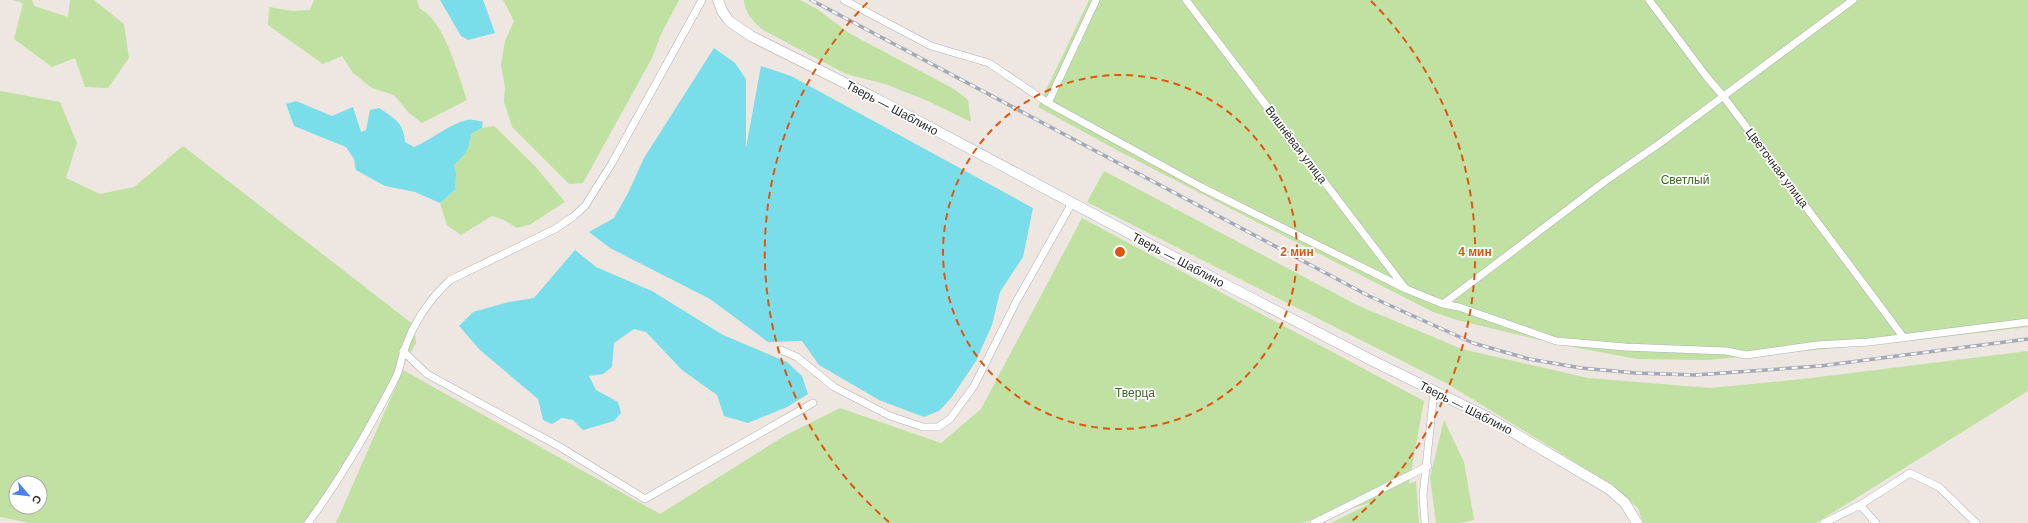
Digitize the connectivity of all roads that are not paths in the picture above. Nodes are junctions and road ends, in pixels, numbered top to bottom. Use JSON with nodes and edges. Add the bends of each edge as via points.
{"nodes":[{"id":1,"x":702,"y":0,"type":"edge"},
{"id":2,"x":718,"y":0,"type":"edge"},
{"id":3,"x":844,"y":0,"type":"edge"},
{"id":4,"x":1096,"y":0,"type":"edge"},
{"id":5,"x":1186,"y":0,"type":"edge"},
{"id":6,"x":1649,"y":0,"type":"edge"},
{"id":7,"x":1853,"y":0,"type":"edge"},
{"id":8,"x":1723,"y":96,"type":"junction"},
{"id":9,"x":1048,"y":103,"type":"junction"},
{"id":10,"x":1072,"y":203,"type":"junction"},
{"id":11,"x":1406,"y":289,"type":"junction"},
{"id":12,"x":1443,"y":304,"type":"junction"},
{"id":13,"x":2028,"y":322,"type":"edge"},
{"id":14,"x":1904,"y":338,"type":"junction"},
{"id":15,"x":781,"y":350,"type":"dead end"},
{"id":16,"x":403,"y":351,"type":"junction"},
{"id":17,"x":1434,"y":391,"type":"junction"},
{"id":18,"x":813,"y":403,"type":"dead end"},
{"id":19,"x":1428,"y":466,"type":"junction"},
{"id":20,"x":1860,"y":505,"type":"junction"},
{"id":21,"x":308,"y":523,"type":"edge"},
{"id":22,"x":1314,"y":523,"type":"edge"},
{"id":23,"x":1425,"y":523,"type":"edge"},
{"id":24,"x":1636,"y":523,"type":"edge"},
{"id":25,"x":1824,"y":523,"type":"edge"},
{"id":26,"x":1876,"y":523,"type":"edge"},
{"id":27,"x":1976,"y":523,"type":"edge"}],
"edges":[{"from":1,"to":16,"type":"street","via":[[612,163],[584,206],[555,229],[450,280],[439,290],[414,325]]},
{"from":2,"to":10,"type":"street","name":"Тверь — Шаблино","via":[[728,21],[751,36],[877,99]]},
{"from":3,"to":9,"type":"street","via":[[931,46],[990,63]]},
{"from":4,"to":9,"type":"street"},
{"from":5,"to":11,"type":"street","name":"Вишнёвая улица"},
{"from":6,"to":8,"type":"street","name":"Цветочная улица"},
{"from":7,"to":8,"type":"street"},
{"from":8,"to":12,"type":"street"},
{"from":8,"to":14,"type":"street","name":"Цветочная улица"},
{"from":9,"to":11,"type":"street","via":[[1200,187]]},
{"from":10,"to":15,"type":"street","via":[[1016,302],[974,386],[950,419],[938,427],[923,427],[890,416],[834,387],[797,357]]},
{"from":10,"to":17,"type":"street","name":"Тверь — Шаблино","via":[[1250,298]]},
{"from":11,"to":12,"type":"street"},
{"from":12,"to":14,"type":"street","via":[[1459,307],[1556,341],[1625,347],[1726,351],[1746,355],[1817,345]]},
{"from":13,"to":14,"type":"street"},
{"from":16,"to":18,"type":"street","via":[[426,374],[560,447],[645,499]]},
{"from":16,"to":21,"type":"street","via":[[397,375],[371,427]]},
{"from":17,"to":19,"type":"street"},
{"from":17,"to":24,"type":"street","name":"Тверь — Шаблино","via":[[1487,417],[1609,489],[1627,506]]},
{"from":19,"to":22,"type":"street"},
{"from":19,"to":23,"type":"street","via":[[1423,496]]},
{"from":20,"to":25,"type":"street"},
{"from":20,"to":26,"type":"street"},
{"from":20,"to":27,"type":"street","via":[[1910,473],[1939,487]]}]}
